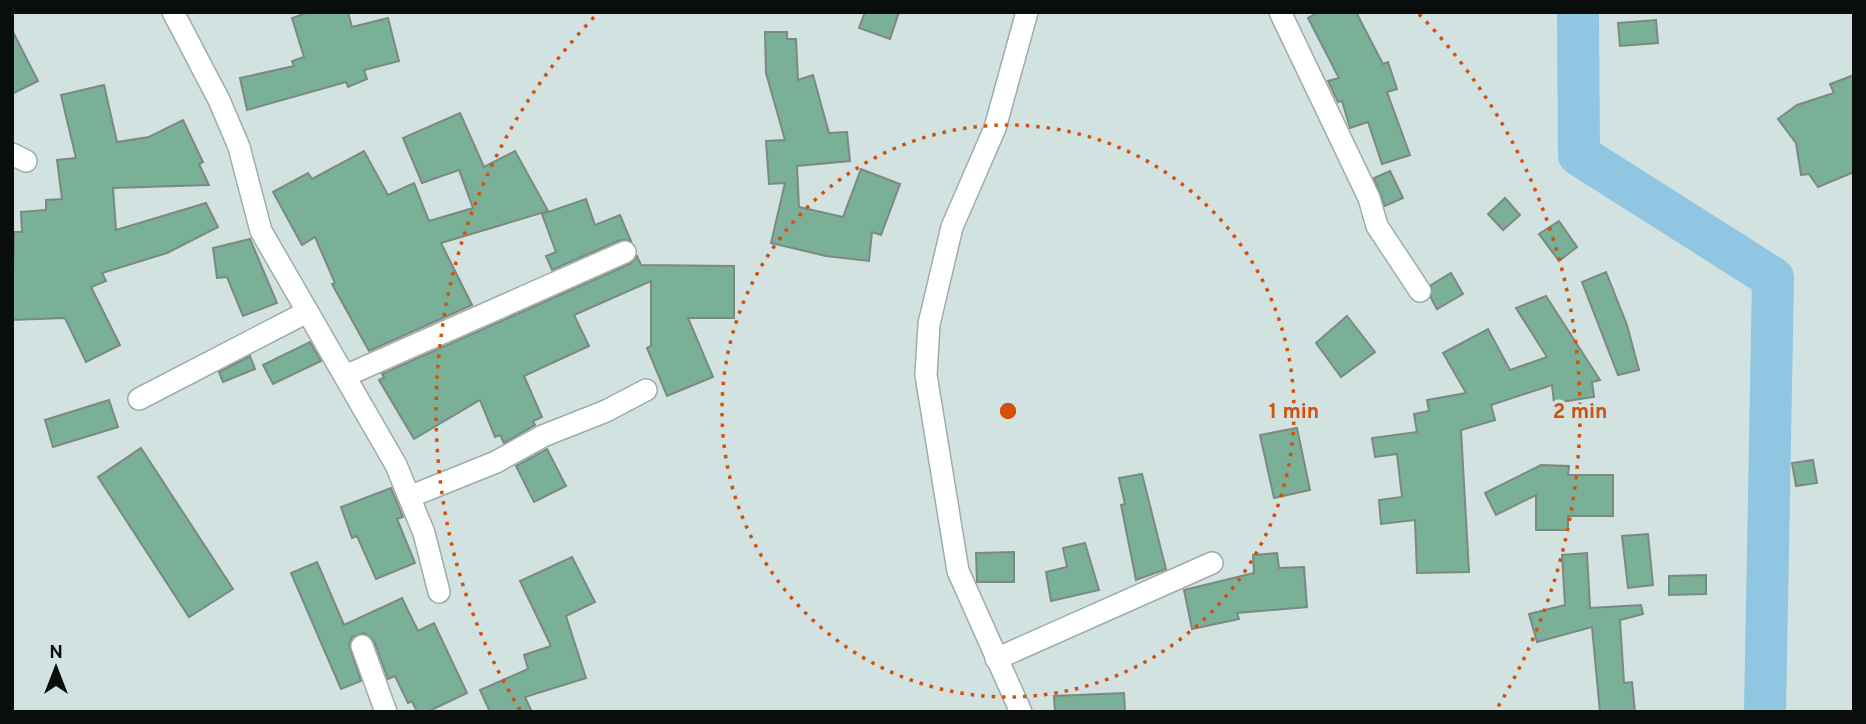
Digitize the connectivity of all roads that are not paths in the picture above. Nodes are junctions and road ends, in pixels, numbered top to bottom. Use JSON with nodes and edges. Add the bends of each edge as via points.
{"nodes":[{"id":1,"x":173,"y":12,"type":"edge"},
{"id":2,"x":1027,"y":12,"type":"edge"},
{"id":3,"x":1280,"y":12,"type":"edge"},
{"id":4,"x":625,"y":253,"type":"dead end"},
{"id":5,"x":1420,"y":291,"type":"dead end"},
{"id":6,"x":307,"y":313,"type":"junction"},
{"id":7,"x":345,"y":376,"type":"junction"},
{"id":8,"x":646,"y":390,"type":"dead end"},
{"id":9,"x":139,"y":399,"type":"dead end"},
{"id":10,"x":409,"y":497,"type":"junction"},
{"id":11,"x":1212,"y":563,"type":"dead end"},
{"id":12,"x":439,"y":592,"type":"dead end"},
{"id":13,"x":362,"y":646,"type":"dead end"},
{"id":14,"x":996,"y":659,"type":"junction"},
{"id":15,"x":386,"y":712,"type":"edge"},
{"id":16,"x":1021,"y":712,"type":"edge"}],
"edges":[{"from":1,"to":6,"type":"street","via":[[239,147],[261,231]]},
{"from":2,"to":14,"type":"street","via":[[995,128],[952,227],[929,324],[926,374],[958,571]]},
{"from":3,"to":5,"type":"street","via":[[1369,198],[1377,226]]},
{"from":4,"to":7,"type":"street"},
{"from":6,"to":7,"type":"street"},
{"from":6,"to":9,"type":"street"},
{"from":7,"to":10,"type":"street"},
{"from":8,"to":10,"type":"street","via":[[496,462]]},
{"from":10,"to":12,"type":"street"},
{"from":11,"to":14,"type":"street"},
{"from":13,"to":15,"type":"street"},
{"from":14,"to":16,"type":"street"}]}
